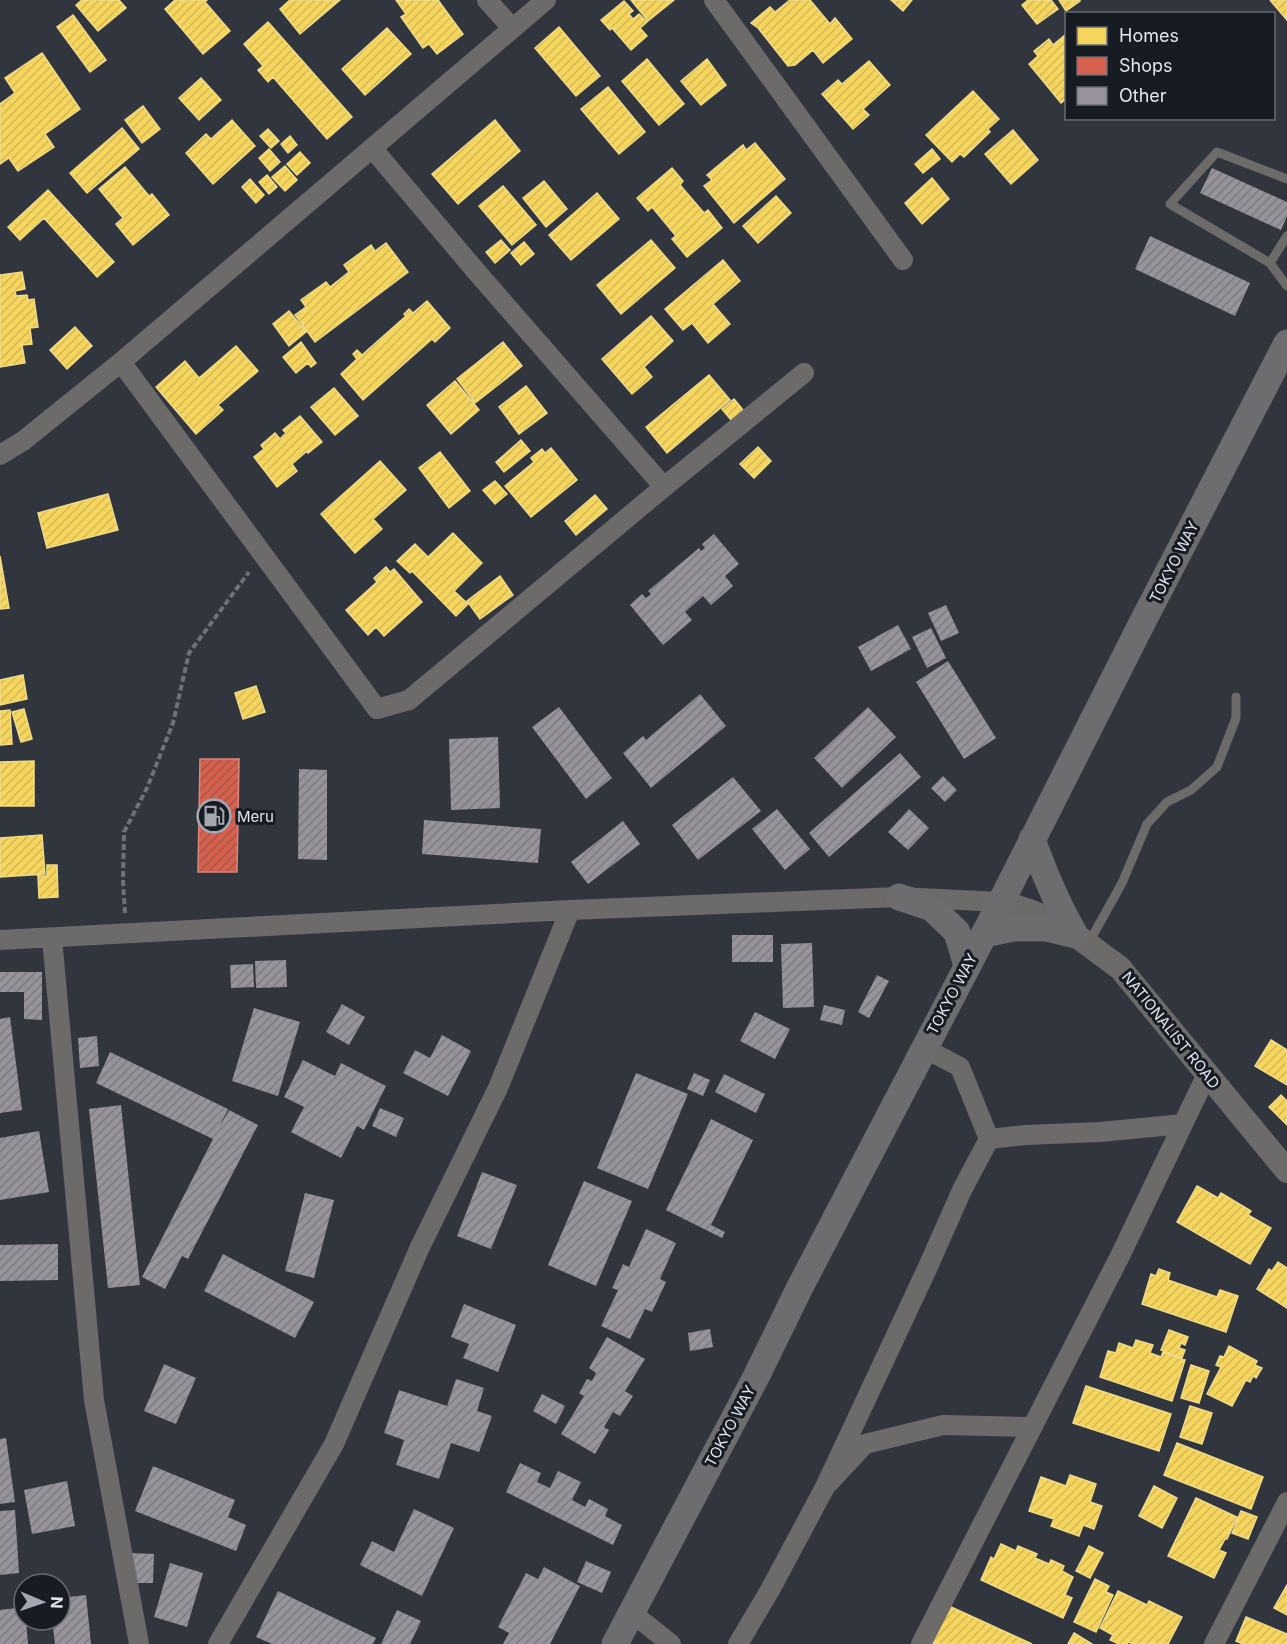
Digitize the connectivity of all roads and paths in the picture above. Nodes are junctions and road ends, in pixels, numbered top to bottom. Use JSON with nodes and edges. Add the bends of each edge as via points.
{"nodes":[{"id":1,"x":487,"y":0,"type":"edge"},
{"id":2,"x":546,"y":0,"type":"edge"},
{"id":3,"x":714,"y":0,"type":"edge"},
{"id":4,"x":512,"y":28,"type":"junction"},
{"id":5,"x":372,"y":148,"type":"junction"},
{"id":6,"x":1287,"y":179,"type":"edge"},
{"id":7,"x":1287,"y":236,"type":"edge"},
{"id":8,"x":903,"y":260,"type":"dead end"},
{"id":9,"x":1270,"y":263,"type":"junction"},
{"id":10,"x":1287,"y":286,"type":"edge"},
{"id":11,"x":1287,"y":343,"type":"edge"},
{"id":12,"x":121,"y":362,"type":"junction"},
{"id":13,"x":804,"y":373,"type":"dead end"},
{"id":14,"x":0,"y":455,"type":"edge"},
{"id":15,"x":664,"y":487,"type":"junction"},
{"id":16,"x":262,"y":555,"type":"junction"},
{"id":17,"x":1236,"y":697,"type":"dead end"},
{"id":18,"x":1032,"y":839,"type":"junction"},
{"id":19,"x":899,"y":897,"type":"junction"},
{"id":20,"x":1001,"y":902,"type":"junction"},
{"id":21,"x":570,"y":910,"type":"junction"},
{"id":22,"x":126,"y":934,"type":"junction"},
{"id":23,"x":984,"y":934,"type":"junction"},
{"id":24,"x":52,"y":938,"type":"junction"},
{"id":25,"x":1082,"y":939,"type":"junction"},
{"id":26,"x":0,"y":940,"type":"edge"},
{"id":27,"x":967,"y":966,"type":"junction"},
{"id":28,"x":924,"y":1048,"type":"junction"},
{"id":29,"x":1207,"y":1074,"type":"junction"},
{"id":30,"x":1183,"y":1124,"type":"junction"},
{"id":31,"x":989,"y":1139,"type":"junction"},
{"id":32,"x":1287,"y":1171,"type":"edge"},
{"id":33,"x":1032,"y":1427,"type":"junction"},
{"id":34,"x":825,"y":1487,"type":"junction"},
{"id":35,"x":1287,"y":1503,"type":"edge"},
{"id":36,"x":631,"y":1612,"type":"junction"},
{"id":37,"x":139,"y":1644,"type":"edge"},
{"id":38,"x":218,"y":1644,"type":"edge"},
{"id":39,"x":615,"y":1644,"type":"edge"},
{"id":40,"x":670,"y":1644,"type":"edge"},
{"id":41,"x":738,"y":1644,"type":"edge"},
{"id":42,"x":921,"y":1644,"type":"edge"},
{"id":43,"x":1214,"y":1644,"type":"edge"}],
"edges":[{"from":1,"to":4,"type":"street"},
{"from":2,"to":4,"type":"street"},
{"from":3,"to":8,"type":"street"},
{"from":4,"to":5,"type":"street"},
{"from":5,"to":12,"type":"street"},
{"from":5,"to":15,"type":"street"},
{"from":6,"to":9,"type":"lane","via":[[1217,152],[1170,204]]},
{"from":7,"to":9,"type":"lane"},
{"from":9,"to":10,"type":"lane"},
{"from":11,"to":18,"type":"main road","name":"TOKYO WAY"},
{"from":12,"to":14,"type":"street"},
{"from":12,"to":16,"type":"street"},
{"from":13,"to":15,"type":"street"},
{"from":15,"to":16,"type":"street","via":[[409,700],[377,709]]},
{"from":16,"to":22,"type":"path","via":[[189,653],[173,723],[124,832]]},
{"from":17,"to":25,"type":"lane","via":[[1236,718],[1217,767],[1191,790],[1167,802],[1147,824],[1122,883]]},
{"from":18,"to":20,"type":"main road","name":"TOKYO WAY"},
{"from":18,"to":25,"type":"main road","via":[[1053,894]]},
{"from":19,"to":20,"type":"street"},
{"from":19,"to":21,"type":"street"},
{"from":19,"to":27,"type":"main road","via":[[932,908],[957,932]]},
{"from":20,"to":23,"type":"main road","name":"TOKYO WAY"},
{"from":20,"to":25,"type":"street","name":"NATIONALIST ROAD","via":[[1059,923]]},
{"from":21,"to":22,"type":"street"},
{"from":21,"to":38,"type":"street","via":[[498,1088],[420,1247],[334,1444]]},
{"from":22,"to":24,"type":"street"},
{"from":23,"to":25,"type":"main road","via":[[1014,928],[1046,928]]},
{"from":23,"to":27,"type":"main road","name":"TOKYO WAY"},
{"from":24,"to":26,"type":"street"},
{"from":24,"to":37,"type":"street","via":[[94,1401]]},
{"from":25,"to":29,"type":"street","name":"NATIONALIST ROAD","via":[[1120,968]]},
{"from":27,"to":28,"type":"main road","name":"TOKYO WAY"},
{"from":28,"to":31,"type":"street","via":[[960,1067]]},
{"from":28,"to":36,"type":"main road","name":"TOKYO WAY"},
{"from":29,"to":30,"type":"street"},
{"from":29,"to":32,"type":"street","name":"NATIONALIST ROAD"},
{"from":30,"to":31,"type":"street"},
{"from":30,"to":33,"type":"street"},
{"from":31,"to":34,"type":"street"},
{"from":33,"to":34,"type":"street","via":[[944,1425],[865,1444]]},
{"from":33,"to":42,"type":"street"},
{"from":34,"to":41,"type":"street"},
{"from":35,"to":43,"type":"street"},
{"from":36,"to":39,"type":"main road","name":"TOKYO WAY"},
{"from":36,"to":40,"type":"street"}]}
